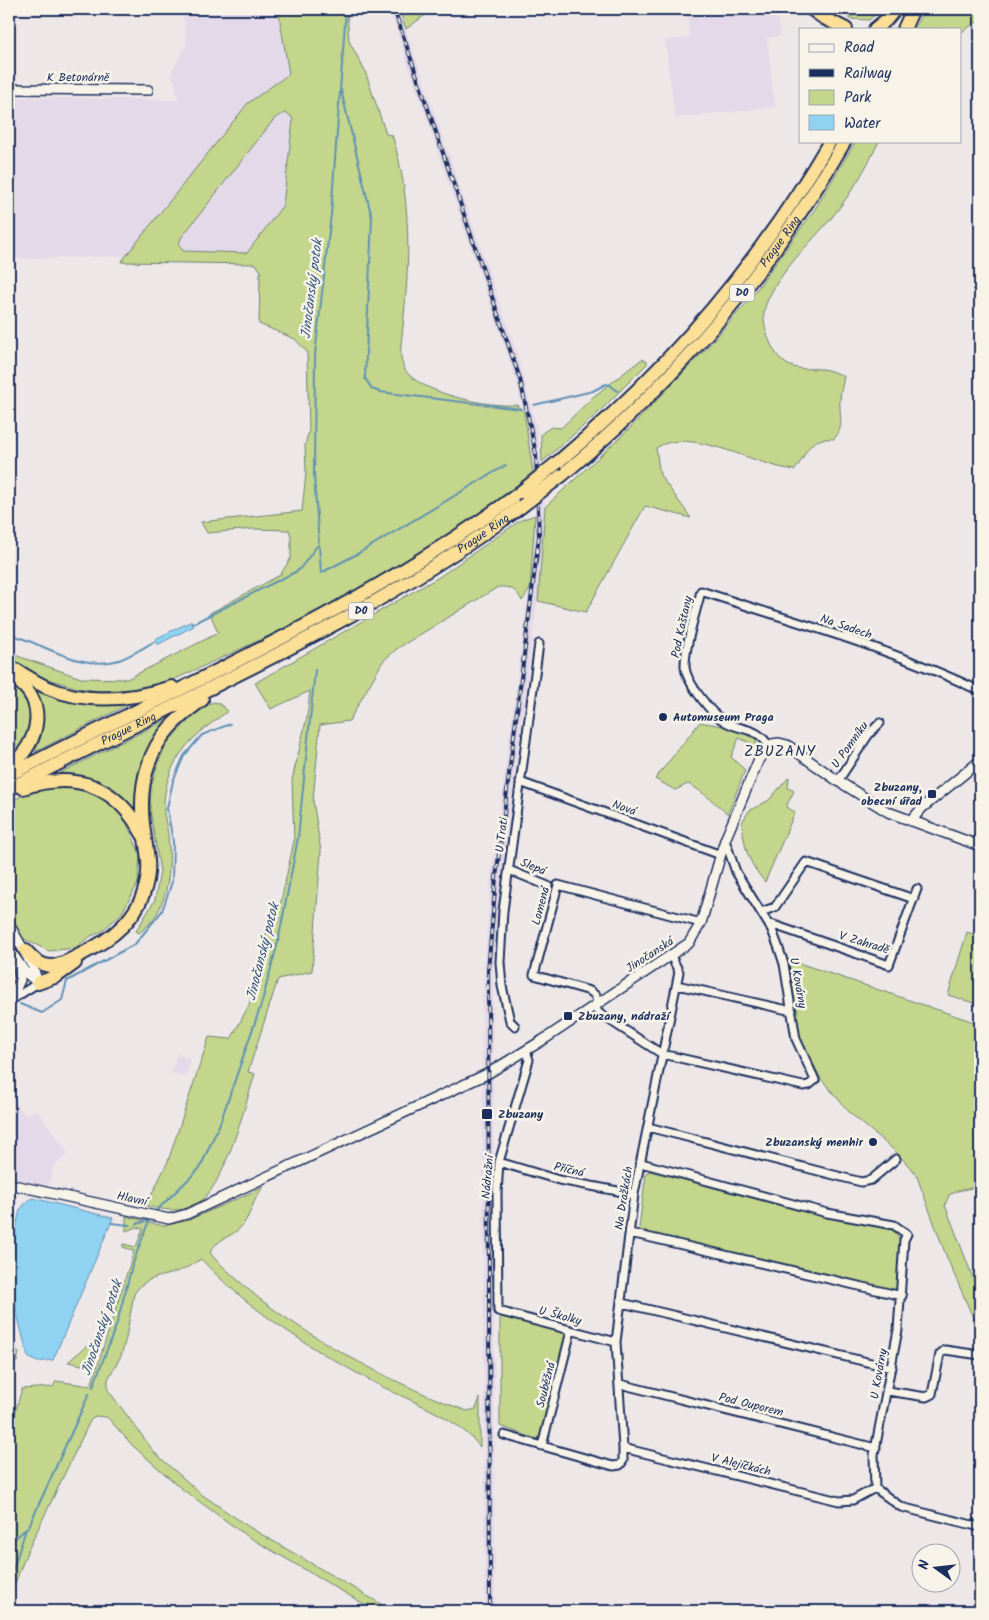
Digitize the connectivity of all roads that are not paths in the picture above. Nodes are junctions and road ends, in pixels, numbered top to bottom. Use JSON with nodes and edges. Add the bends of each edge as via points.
{"nodes":[{"id":1,"x":804,"y":9,"type":"edge"},
{"id":2,"x":811,"y":9,"type":"edge"},
{"id":3,"x":895,"y":9,"type":"edge"},
{"id":4,"x":899,"y":9,"type":"edge"},
{"id":5,"x":913,"y":9,"type":"edge"},
{"id":6,"x":832,"y":28,"type":"edge"},
{"id":7,"x":844,"y":28,"type":"edge"},
{"id":8,"x":876,"y":28,"type":"edge"},
{"id":9,"x":890,"y":28,"type":"edge"},
{"id":10,"x":904,"y":28,"type":"edge"},
{"id":11,"x":9,"y":89,"type":"edge"},
{"id":12,"x":148,"y":90,"type":"dead end"},
{"id":13,"x":829,"y":142,"type":"edge"},
{"id":14,"x":844,"y":142,"type":"edge"},
{"id":15,"x":701,"y":591,"type":"joint"},
{"id":16,"x":539,"y":644,"type":"dead end"},
{"id":17,"x":9,"y":666,"type":"edge"},
{"id":18,"x":213,"y":674,"type":"junction"},
{"id":19,"x":9,"y":676,"type":"edge"},
{"id":20,"x":230,"y":679,"type":"junction"},
{"id":21,"x":980,"y":691,"type":"edge"},
{"id":22,"x":880,"y":723,"type":"dead end"},
{"id":23,"x":769,"y":746,"type":"junction"},
{"id":24,"x":980,"y":761,"type":"edge"},
{"id":25,"x":9,"y":767,"type":"edge"},
{"id":26,"x":9,"y":775,"type":"edge"},
{"id":27,"x":838,"y":781,"type":"junction"},
{"id":28,"x":520,"y":782,"type":"junction"},
{"id":29,"x":9,"y":790,"type":"edge"},
{"id":30,"x":911,"y":821,"type":"junction"},
{"id":31,"x":145,"y":839,"type":"junction"},
{"id":32,"x":725,"y":840,"type":"junction"},
{"id":33,"x":980,"y":846,"type":"edge"},
{"id":34,"x":721,"y":854,"type":"junction"},
{"id":35,"x":509,"y":870,"type":"junction"},
{"id":36,"x":548,"y":886,"type":"dead end"},
{"id":37,"x":917,"y":889,"type":"dead end"},
{"id":38,"x":914,"y":899,"type":"junction"},
{"id":39,"x":761,"y":912,"type":"junction"},
{"id":40,"x":701,"y":923,"type":"junction"},
{"id":41,"x":767,"y":923,"type":"junction"},
{"id":42,"x":9,"y":924,"type":"edge"},
{"id":43,"x":9,"y":949,"type":"edge"},
{"id":44,"x":25,"y":950,"type":"junction"},
{"id":45,"x":88,"y":951,"type":"junction"},
{"id":46,"x":672,"y":956,"type":"junction"},
{"id":47,"x":67,"y":961,"type":"junction"},
{"id":48,"x":18,"y":963,"type":"junction"},
{"id":49,"x":38,"y":983,"type":"junction"},
{"id":50,"x":677,"y":985,"type":"junction"},
{"id":51,"x":10,"y":1000,"type":"edge"},
{"id":52,"x":597,"y":1005,"type":"junction"},
{"id":53,"x":792,"y":1011,"type":"junction"},
{"id":54,"x":515,"y":1026,"type":"dead end"},
{"id":55,"x":526,"y":1050,"type":"junction"},
{"id":56,"x":662,"y":1054,"type":"junction"},
{"id":57,"x":468,"y":1083,"type":"joint"},
{"id":58,"x":648,"y":1127,"type":"junction"},
{"id":59,"x":896,"y":1159,"type":"dead end"},
{"id":60,"x":500,"y":1162,"type":"junction"},
{"id":61,"x":641,"y":1163,"type":"junction"},
{"id":62,"x":9,"y":1184,"type":"edge"},
{"id":63,"x":634,"y":1194,"type":"junction"},
{"id":64,"x":630,"y":1233,"type":"junction"},
{"id":65,"x":902,"y":1296,"type":"junction"},
{"id":66,"x":622,"y":1303,"type":"junction"},
{"id":67,"x":498,"y":1311,"type":"joint"},
{"id":68,"x":572,"y":1331,"type":"junction"},
{"id":69,"x":616,"y":1342,"type":"junction"},
{"id":70,"x":980,"y":1355,"type":"edge"},
{"id":71,"x":892,"y":1368,"type":"junction"},
{"id":72,"x":620,"y":1384,"type":"junction"},
{"id":73,"x":888,"y":1391,"type":"junction"},
{"id":74,"x":9,"y":1411,"type":"edge"},
{"id":75,"x":9,"y":1426,"type":"edge"},
{"id":76,"x":504,"y":1435,"type":"dead end"},
{"id":77,"x":542,"y":1446,"type":"junction"},
{"id":78,"x":623,"y":1448,"type":"junction"},
{"id":79,"x":876,"y":1448,"type":"junction"},
{"id":80,"x":875,"y":1488,"type":"junction"},
{"id":81,"x":980,"y":1527,"type":"edge"}],
"edges":[{"from":1,"to":6,"type":"highway"},
{"from":2,"to":7,"type":"highway"},
{"from":3,"to":8,"type":"highway"},
{"from":4,"to":9,"type":"highway"},
{"from":5,"to":10,"type":"highway"},
{"from":11,"to":12,"type":"street","name":"K Betonárně"},
{"from":13,"to":18,"type":"highway","name":"Prague Ring","number":"D0","bridge":true,"via":[[774,229],[710,312],[634,395],[558,462],[470,529],[396,576]]},
{"from":14,"to":20,"type":"highway","name":"Prague Ring","number":"D0","bridge":true,"via":[[782,239],[718,321],[648,397],[561,476],[465,547],[392,593]]},
{"from":15,"to":21,"type":"street","name":"Na Sadech","via":[[864,645],[949,676]]},
{"from":15,"to":23,"type":"street","name":"Pod Kaštany","via":[[685,667],[690,681],[707,706],[724,722],[757,733]]},
{"from":16,"to":28,"type":"street","name":"U Trati"},
{"from":17,"to":18,"type":"highway","via":[[60,693],[108,699],[150,694]]},
{"from":18,"to":26,"type":"highway","name":"Prague Ring","number":"D0"},
{"from":19,"to":25,"type":"highway","via":[[29,694],[37,724],[29,747]]},
{"from":20,"to":29,"type":"highway","name":"Prague Ring","number":"D0"},
{"from":20,"to":31,"type":"highway","via":[[180,715],[159,741],[148,766],[143,789]]},
{"from":22,"to":27,"type":"street","name":"U Pomníku"},
{"from":23,"to":27,"type":"street","via":[[776,743],[787,745]]},
{"from":23,"to":32,"type":"street","name":"Jinočanská","via":[[759,759]]},
{"from":24,"to":30,"type":"street","via":[[922,808]]},
{"from":27,"to":30,"type":"street","via":[[880,808]]},
{"from":28,"to":34,"type":"street","name":"Nová"},
{"from":28,"to":35,"type":"street","name":"U Trati"},
{"from":29,"to":31,"type":"highway","via":[[52,780],[88,784],[106,792],[120,804]]},
{"from":30,"to":33,"type":"street"},
{"from":31,"to":45,"type":"highway","via":[[148,870],[146,888],[138,906],[119,930]]},
{"from":32,"to":34,"type":"street","name":"Jinočanská"},
{"from":32,"to":39,"type":"street","name":"U Kovárny","via":[[736,872]]},
{"from":34,"to":40,"type":"street","name":"Jinočanská"},
{"from":35,"to":36,"type":"street","name":"Slepá"},
{"from":35,"to":54,"type":"street","name":"U Trati","via":[[500,962],[510,1021]]},
{"from":37,"to":38,"type":"street","name":"V Zahradě"},
{"from":38,"to":39,"type":"street","via":[[806,862],[775,907]]},
{"from":38,"to":41,"type":"street","name":"V Zahradě","via":[[889,965]]},
{"from":39,"to":41,"type":"street","name":"U Kovárny"},
{"from":40,"to":46,"type":"street","name":"Jinočanská","via":[[689,943]]},
{"from":40,"to":52,"type":"street","name":"Lomená","via":[[558,885],[534,975],[590,991],[596,996]]},
{"from":41,"to":53,"type":"street","name":"U Kovárny","via":[[784,964]]},
{"from":42,"to":44,"type":"street"},
{"from":43,"to":48,"type":"street"},
{"from":44,"to":47,"type":"highway","via":[[44,965]]},
{"from":44,"to":49,"type":"street"},
{"from":45,"to":47,"type":"highway"},
{"from":45,"to":49,"type":"highway","via":[[64,972]]},
{"from":46,"to":50,"type":"street","name":"Na Dražkách","via":[[679,972]]},
{"from":46,"to":52,"type":"street","name":"Jinočanská"},
{"from":47,"to":49,"type":"highway"},
{"from":48,"to":49,"type":"street"},
{"from":48,"to":51,"type":"street","via":[[20,980]]},
{"from":49,"to":51,"type":"street"},
{"from":50,"to":53,"type":"street"},
{"from":50,"to":56,"type":"street","name":"Na Dražkách"},
{"from":52,"to":55,"type":"street","name":"Jinočanská"},
{"from":52,"to":56,"type":"street","via":[[600,1014]]},
{"from":53,"to":56,"type":"street","name":"U Kovárny","via":[[796,1039],[815,1080],[809,1085]]},
{"from":55,"to":57,"type":"street","name":"Jinočanská"},
{"from":55,"to":60,"type":"street","name":"Nádražní","via":[[529,1060]]},
{"from":56,"to":58,"type":"street","name":"Na Dražkách"},
{"from":57,"to":62,"type":"street","name":"Hlavní","via":[[187,1214],[169,1219]]},
{"from":58,"to":59,"type":"street","via":[[861,1182],[871,1180]]},
{"from":58,"to":61,"type":"street","name":"Na Dražkách"},
{"from":60,"to":63,"type":"street","name":"Příčná","via":[[559,1180]]},
{"from":60,"to":67,"type":"street","name":"Nádražní","via":[[497,1193]]},
{"from":61,"to":63,"type":"street","name":"Na Dražkách"},
{"from":61,"to":65,"type":"street","name":"U Kovárny","via":[[827,1213],[894,1225],[907,1234],[904,1240]]},
{"from":63,"to":64,"type":"street","name":"Na Dražkách"},
{"from":64,"to":65,"type":"street"},
{"from":64,"to":66,"type":"street","name":"Na Dražkách"},
{"from":65,"to":71,"type":"street","name":"U Kovárny"},
{"from":66,"to":69,"type":"street","name":"Na Dražkách"},
{"from":66,"to":71,"type":"street"},
{"from":67,"to":68,"type":"street","name":"U Školky"},
{"from":68,"to":69,"type":"street","name":"U Školky"},
{"from":68,"to":77,"type":"street","name":"Souběžná"},
{"from":69,"to":72,"type":"street","name":"Na Dražkách"},
{"from":70,"to":73,"type":"street","via":[[945,1350],[940,1354],[932,1394],[926,1397]]},
{"from":71,"to":73,"type":"street","name":"U Kovárny"},
{"from":72,"to":78,"type":"street","name":"Na Dražkách"},
{"from":72,"to":79,"type":"street","name":"Pod Ouporem"},
{"from":73,"to":79,"type":"street","name":"U Kovárny"},
{"from":74,"to":75,"type":"street"},
{"from":76,"to":77,"type":"street"},
{"from":77,"to":78,"type":"street","via":[[613,1466],[620,1465],[623,1460]]},
{"from":78,"to":80,"type":"street","name":"V Alejíčkách","via":[[831,1500],[853,1500]]},
{"from":79,"to":80,"type":"street","name":"U Kovárny"},
{"from":80,"to":81,"type":"street","via":[[901,1506]]}]}
